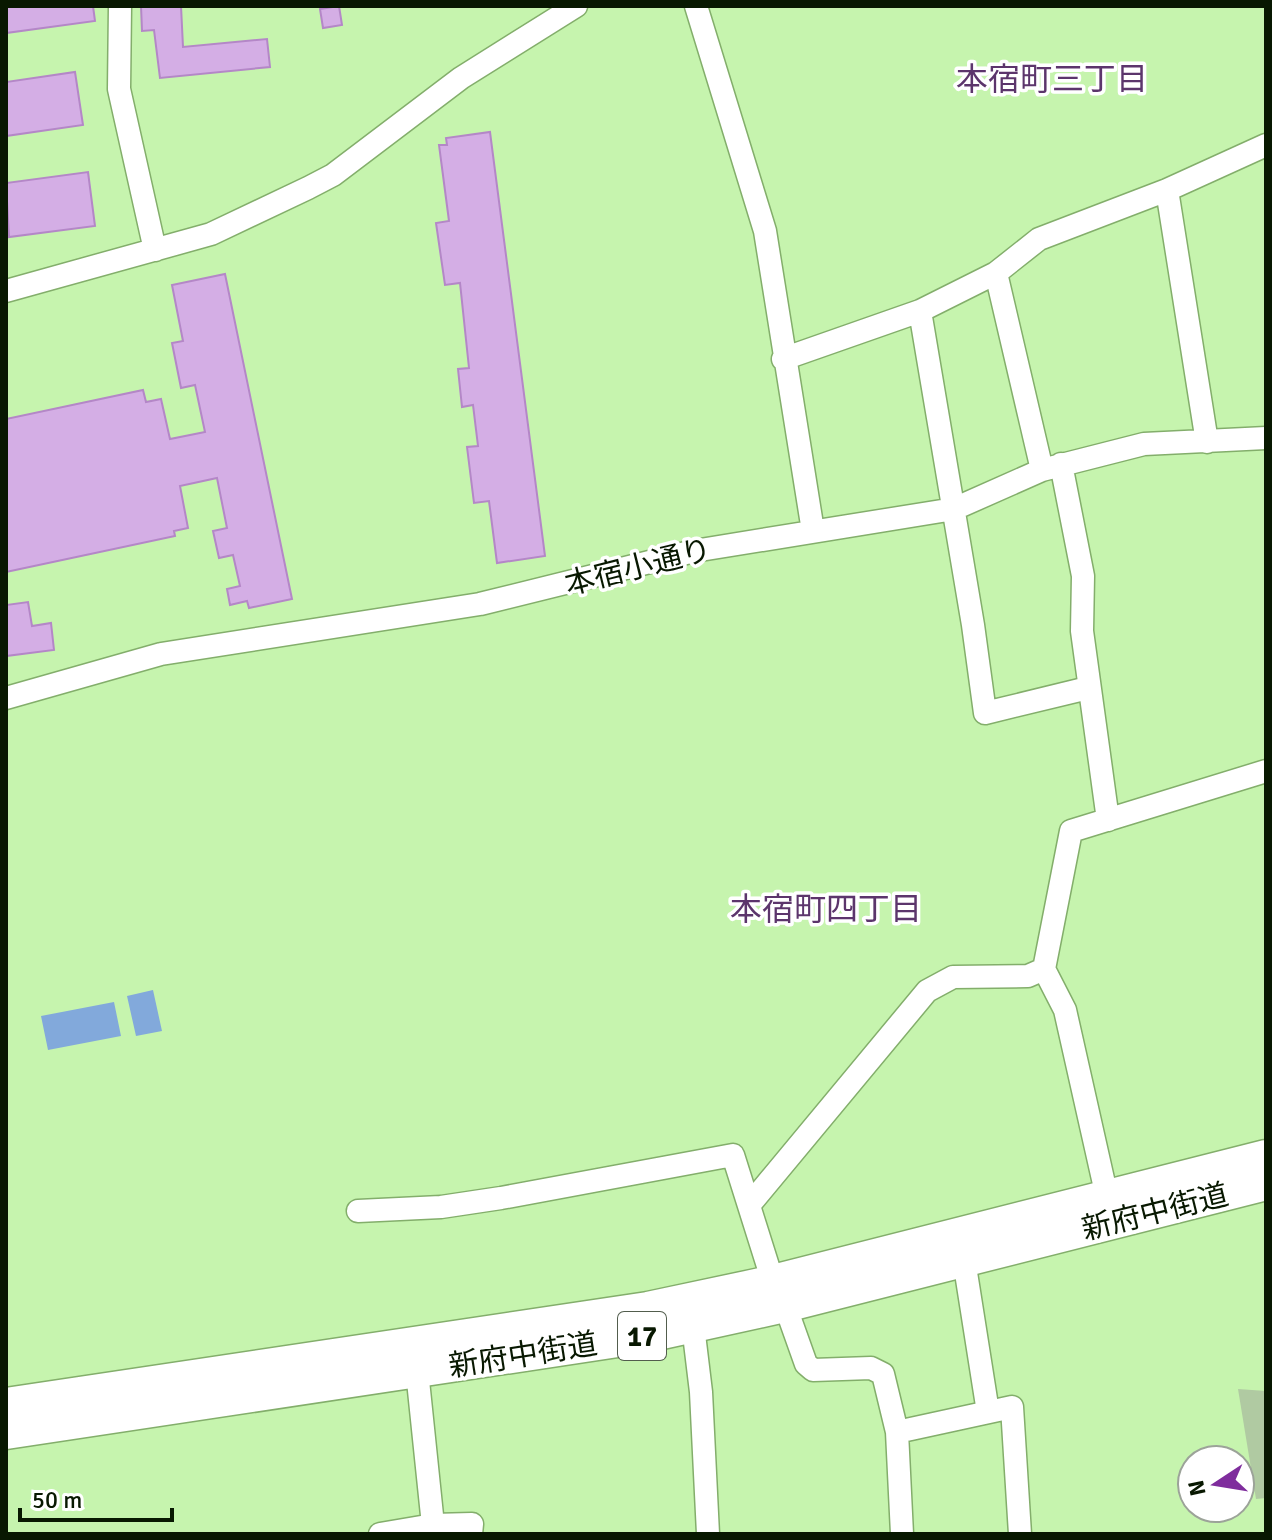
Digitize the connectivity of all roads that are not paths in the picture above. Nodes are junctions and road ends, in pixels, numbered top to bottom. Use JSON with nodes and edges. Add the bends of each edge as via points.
{"nodes":[{"id":1,"x":120,"y":6,"type":"edge"},
{"id":2,"x":696,"y":6,"type":"edge"},
{"id":3,"x":566,"y":9,"type":"edge"},
{"id":4,"x":1266,"y":145,"type":"edge"},
{"id":5,"x":1167,"y":190,"type":"junction"},
{"id":6,"x":155,"y":250,"type":"junction"},
{"id":7,"x":996,"y":273,"type":"junction"},
{"id":8,"x":6,"y":291,"type":"edge"},
{"id":9,"x":920,"y":311,"type":"junction"},
{"id":10,"x":783,"y":359,"type":"junction"},
{"id":11,"x":1266,"y":438,"type":"edge"},
{"id":12,"x":1207,"y":442,"type":"junction"},
{"id":13,"x":1052,"y":467,"type":"junction"},
{"id":14,"x":954,"y":509,"type":"junction"},
{"id":15,"x":813,"y":531,"type":"junction"},
{"id":16,"x":1088,"y":688,"type":"junction"},
{"id":17,"x":6,"y":698,"type":"edge"},
{"id":18,"x":1266,"y":771,"type":"edge"},
{"id":19,"x":1108,"y":820,"type":"junction"},
{"id":20,"x":1044,"y":969,"type":"junction"},
{"id":21,"x":1266,"y":1157,"type":"edge"},
{"id":22,"x":1266,"y":1183,"type":"edge"},
{"id":23,"x":1107,"y":1197,"type":"junction"},
{"id":24,"x":751,"y":1203,"type":"junction"},
{"id":25,"x":358,"y":1211,"type":"dead end"},
{"id":26,"x":964,"y":1260,"type":"junction"},
{"id":27,"x":779,"y":1293,"type":"junction"},
{"id":28,"x":693,"y":1326,"type":"junction"},
{"id":29,"x":417,"y":1371,"type":"junction"},
{"id":30,"x":6,"y":1405,"type":"edge"},
{"id":31,"x":988,"y":1412,"type":"junction"},
{"id":32,"x":6,"y":1432,"type":"edge"},
{"id":33,"x":897,"y":1432,"type":"junction"},
{"id":34,"x":433,"y":1525,"type":"junction"},
{"id":35,"x":380,"y":1534,"type":"edge"},
{"id":36,"x":471,"y":1534,"type":"edge"},
{"id":37,"x":708,"y":1534,"type":"edge"},
{"id":38,"x":902,"y":1534,"type":"edge"},
{"id":39,"x":1020,"y":1534,"type":"edge"}],
"edges":[{"from":1,"to":6,"type":"street","via":[[119,89]]},
{"from":2,"to":10,"type":"street","via":[[765,231]]},
{"from":3,"to":6,"type":"street","via":[[461,78],[333,175],[211,234]]},
{"from":4,"to":5,"type":"street"},
{"from":5,"to":7,"type":"street","via":[[1039,239]]},
{"from":5,"to":12,"type":"street"},
{"from":6,"to":8,"type":"street"},
{"from":7,"to":9,"type":"street"},
{"from":7,"to":13,"type":"street"},
{"from":9,"to":10,"type":"street"},
{"from":9,"to":14,"type":"street"},
{"from":10,"to":15,"type":"street"},
{"from":11,"to":12,"type":"street","name":"本宿小通り"},
{"from":12,"to":13,"type":"street","name":"本宿小通り","via":[[1144,444]]},
{"from":13,"to":14,"type":"street","name":"本宿小通り"},
{"from":13,"to":16,"type":"street","via":[[1083,576]]},
{"from":14,"to":15,"type":"street","name":"本宿小通り"},
{"from":14,"to":16,"type":"street","via":[[985,713]]},
{"from":15,"to":17,"type":"street","name":"本宿小通り","via":[[694,551],[480,604],[161,654]]},
{"from":16,"to":19,"type":"street"},
{"from":18,"to":19,"type":"street"},
{"from":19,"to":20,"type":"street","via":[[1071,831]]},
{"from":20,"to":23,"type":"street","via":[[1065,1010]]},
{"from":20,"to":24,"type":"street","via":[[1028,976],[953,977],[927,991]]},
{"from":21,"to":23,"type":"main road","name":"新府中街道","number":"17"},
{"from":22,"to":26,"type":"main road","name":"新府中街道","number":"17"},
{"from":23,"to":27,"type":"main road","name":"新府中街道","number":"17"},
{"from":24,"to":25,"type":"street","via":[[733,1155],[441,1207]]},
{"from":24,"to":27,"type":"street"},
{"from":26,"to":27,"type":"main road","name":"新府中街道","number":"17"},
{"from":26,"to":31,"type":"street"},
{"from":27,"to":28,"type":"main road","name":"新府中街道","number":"17"},
{"from":27,"to":30,"type":"main road","name":"新府中街道","number":"17"},
{"from":27,"to":33,"type":"street","via":[[813,1370],[871,1368],[883,1374]]},
{"from":28,"to":29,"type":"main road","name":"新府中街道","number":"17"},
{"from":28,"to":37,"type":"street"},
{"from":29,"to":32,"type":"main road","name":"新府中街道","number":"17"},
{"from":29,"to":34,"type":"street"},
{"from":31,"to":33,"type":"street"},
{"from":31,"to":39,"type":"street","via":[[1012,1407]]},
{"from":33,"to":38,"type":"street"},
{"from":34,"to":35,"type":"street"},
{"from":34,"to":36,"type":"street","via":[[472,1524]]}]}
